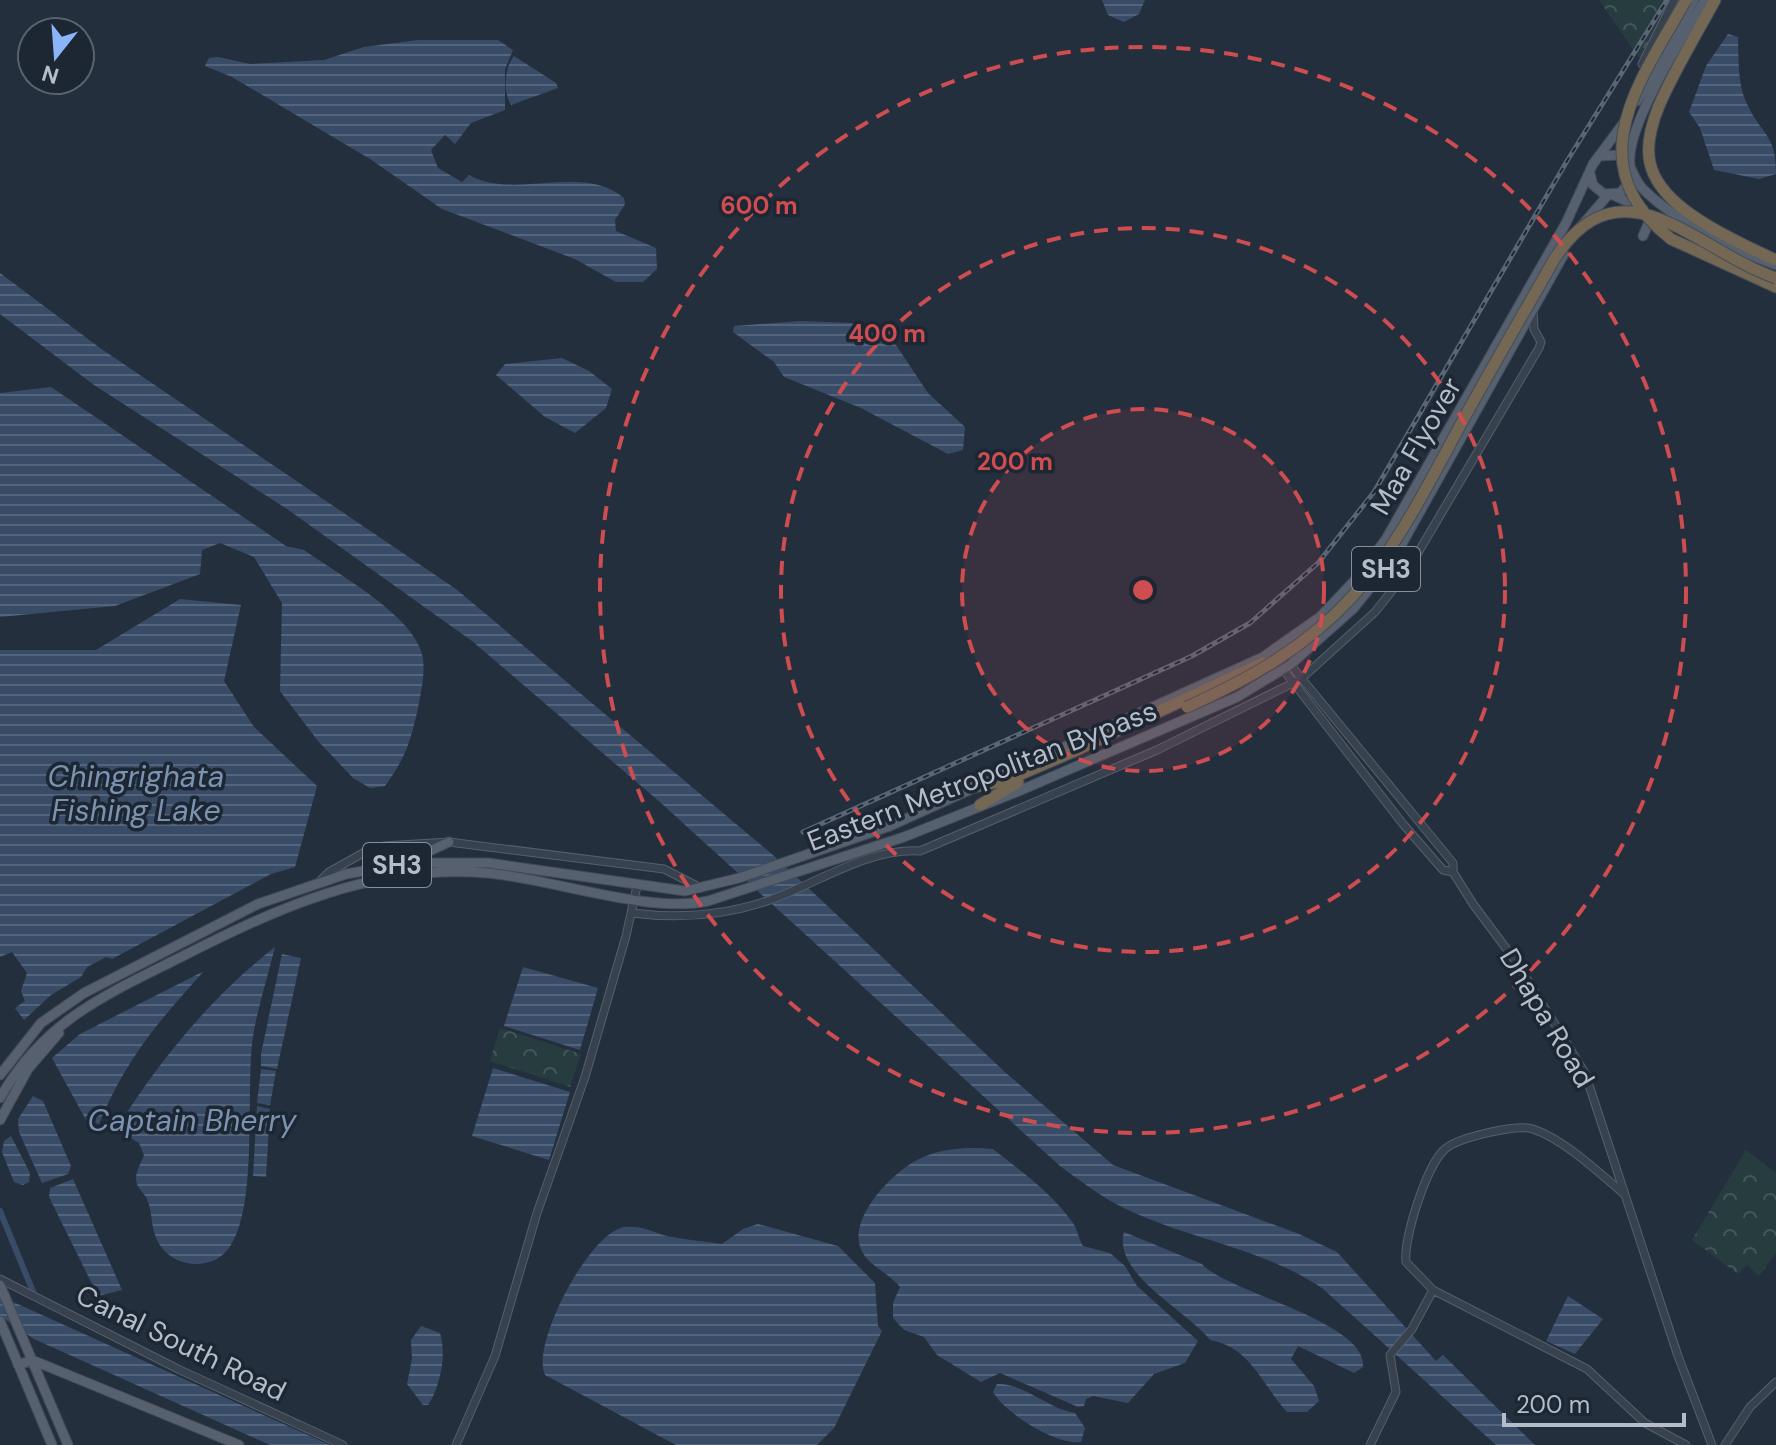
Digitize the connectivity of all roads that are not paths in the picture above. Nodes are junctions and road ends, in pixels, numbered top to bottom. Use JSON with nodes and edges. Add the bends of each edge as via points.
{"nodes":[{"id":1,"x":1674,"y":0,"type":"edge"},
{"id":2,"x":1686,"y":0,"type":"edge"},
{"id":3,"x":1694,"y":0,"type":"edge"},
{"id":4,"x":1705,"y":0,"type":"edge"},
{"id":5,"x":1715,"y":0,"type":"edge"},
{"id":6,"x":1642,"y":64,"type":"dead end"},
{"id":7,"x":1598,"y":158,"type":"junction"},
{"id":8,"x":1631,"y":168,"type":"junction"},
{"id":9,"x":1590,"y":171,"type":"junction"},
{"id":10,"x":1611,"y":195,"type":"junction"},
{"id":11,"x":1652,"y":215,"type":"junction"},
{"id":12,"x":1643,"y":236,"type":"dead end"},
{"id":13,"x":1776,"y":265,"type":"edge"},
{"id":14,"x":1776,"y":280,"type":"edge"},
{"id":15,"x":1776,"y":287,"type":"edge"},
{"id":16,"x":1534,"y":309,"type":"junction"},
{"id":17,"x":1279,"y":648,"type":"junction"},
{"id":18,"x":1286,"y":668,"type":"junction"},
{"id":19,"x":1301,"y":679,"type":"junction"},
{"id":20,"x":1292,"y":685,"type":"junction"},
{"id":21,"x":1182,"y":706,"type":"junction"},
{"id":22,"x":974,"y":787,"type":"junction"},
{"id":23,"x":980,"y":805,"type":"junction"},
{"id":24,"x":449,"y":842,"type":"junction"},
{"id":25,"x":401,"y":864,"type":"junction"},
{"id":26,"x":1453,"y":872,"type":"junction"},
{"id":27,"x":318,"y":883,"type":"junction"},
{"id":28,"x":637,"y":886,"type":"junction"},
{"id":29,"x":703,"y":888,"type":"junction"},
{"id":30,"x":634,"y":899,"type":"junction"},
{"id":31,"x":632,"y":913,"type":"junction"},
{"id":32,"x":35,"y":1054,"type":"junction"},
{"id":33,"x":0,"y":1075,"type":"edge"},
{"id":34,"x":0,"y":1098,"type":"edge"},
{"id":35,"x":0,"y":1120,"type":"edge"},
{"id":36,"x":1625,"y":1195,"type":"junction"},
{"id":37,"x":1,"y":1288,"type":"edge"},
{"id":38,"x":1433,"y":1290,"type":"junction"},
{"id":39,"x":1,"y":1327,"type":"edge"},
{"id":40,"x":32,"y":1360,"type":"junction"},
{"id":41,"x":18,"y":1365,"type":"junction"},
{"id":42,"x":1776,"y":1382,"type":"edge"},
{"id":43,"x":52,"y":1445,"type":"edge"},
{"id":44,"x":68,"y":1445,"type":"edge"},
{"id":45,"x":239,"y":1445,"type":"edge"},
{"id":46,"x":343,"y":1445,"type":"edge"},
{"id":47,"x":456,"y":1445,"type":"edge"},
{"id":48,"x":1370,"y":1445,"type":"edge"},
{"id":49,"x":1686,"y":1445,"type":"edge"},
{"id":50,"x":1712,"y":1445,"type":"edge"},
{"id":51,"x":1725,"y":1445,"type":"edge"}],
"edges":[{"from":1,"to":6,"type":"street"},
{"from":2,"to":15,"type":"highway","bridge":true,"via":[[1626,111],[1621,138],[1624,173],[1646,215],[1671,239]]},
{"from":3,"to":7,"type":"main road","number":"SH3"},
{"from":4,"to":8,"type":"main road","number":"SH3","via":[[1651,97],[1631,146]]},
{"from":5,"to":13,"type":"highway","via":[[1654,112],[1649,162],[1660,187],[1677,206]]},
{"from":7,"to":8,"type":"main road","via":[[1612,153]]},
{"from":7,"to":9,"type":"main road","number":"SH3"},
{"from":8,"to":10,"type":"main road","number":"SH3","via":[[1626,189]]},
{"from":8,"to":13,"type":"main road","via":[[1644,191],[1673,212]]},
{"from":9,"to":10,"type":"main road","via":[[1593,185]]},
{"from":9,"to":17,"type":"main road","number":"SH3","via":[[1566,223],[1386,539],[1335,602]]},
{"from":10,"to":11,"type":"main road"},
{"from":10,"to":16,"type":"main road","name":"Eastern Metropolitan Bypass","number":"SH3","via":[[1578,228]]},
{"from":11,"to":12,"type":"main road"},
{"from":11,"to":14,"type":"main road","via":[[1727,259]]},
{"from":13,"to":21,"type":"highway","name":"Maa Flyover","bridge":true,"via":[[1654,209],[1616,206],[1579,223],[1558,244],[1435,463],[1348,594],[1272,657]]},
{"from":14,"to":21,"type":"highway","name":"Maa Flyover","bridge":true,"via":[[1648,214],[1613,212],[1583,225],[1555,258],[1366,580],[1316,631],[1271,665]]},
{"from":16,"to":18,"type":"main road","name":"Eastern Metropolitan Bypass","number":"SH3","via":[[1394,558],[1353,609]]},
{"from":16,"to":19,"type":"street","via":[[1539,348],[1435,529],[1375,612]]},
{"from":17,"to":18,"type":"street","name":"Dhapa Road"},
{"from":17,"to":22,"type":"main road","name":"Eastern Metropolitan Bypass","number":"SH3"},
{"from":18,"to":19,"type":"street","name":"Dhapa Road"},
{"from":18,"to":20,"type":"street"},
{"from":18,"to":23,"type":"main road","name":"Eastern Metropolitan Bypass","number":"SH3","via":[[1223,703]]},
{"from":19,"to":20,"type":"street"},
{"from":19,"to":26,"type":"street","name":"Dhapa Road","via":[[1453,863]]},
{"from":20,"to":26,"type":"street","via":[[1403,824],[1443,870]]},
{"from":20,"to":31,"type":"street","via":[[1157,750],[920,851],[894,850],[767,901],[723,912],[674,918]]},
{"from":21,"to":22,"type":"highway","name":"Maa Flyover","via":[[1007,780]]},
{"from":21,"to":23,"type":"highway","name":"Maa Flyover"},
{"from":22,"to":29,"type":"main road","name":"Eastern Metropolitan Bypass","number":"SH3","via":[[890,826]]},
{"from":23,"to":30,"type":"main road","name":"Eastern Metropolitan Bypass","number":"SH3","via":[[904,837],[724,896],[687,905]]},
{"from":24,"to":25,"type":"main road"},
{"from":24,"to":27,"type":"street","via":[[384,846],[329,872]]},
{"from":24,"to":29,"type":"street","via":[[664,869]]},
{"from":25,"to":27,"type":"main road","number":"SH3"},
{"from":25,"to":28,"type":"main road","number":"SH3","via":[[489,863]]},
{"from":26,"to":36,"type":"street","name":"Dhapa Road","via":[[1577,1058]]},
{"from":27,"to":33,"type":"main road","number":"SH3","via":[[258,904],[84,993],[41,1023]]},
{"from":28,"to":29,"type":"main road","number":"SH3"},
{"from":28,"to":30,"type":"street"},
{"from":30,"to":31,"type":"street"},
{"from":30,"to":32,"type":"main road","name":"Eastern Metropolitan Bypass","number":"SH3","via":[[487,873],[377,878],[261,916],[90,1003]]},
{"from":31,"to":47,"type":"street","via":[[495,1356]]},
{"from":32,"to":34,"type":"main road","name":"Eastern Metropolitan Bypass"},
{"from":32,"to":35,"type":"main road"},
{"from":36,"to":38,"type":"street","via":[[1531,1128],[1457,1142],[1430,1170],[1405,1254],[1415,1275]]},
{"from":36,"to":50,"type":"street","name":"Dhapa Road"},
{"from":37,"to":40,"type":"main road"},
{"from":37,"to":46,"type":"street","name":"Canal South Road","via":[[15,1285]]},
{"from":38,"to":48,"type":"street","via":[[1412,1329],[1390,1355],[1396,1392]]},
{"from":38,"to":49,"type":"street","via":[[1574,1361],[1645,1423]]},
{"from":39,"to":41,"type":"main road"},
{"from":40,"to":41,"type":"main road"},
{"from":40,"to":44,"type":"main road"},
{"from":40,"to":45,"type":"main road"},
{"from":41,"to":43,"type":"main road"},
{"from":42,"to":51,"type":"street","via":[[1750,1407]]}]}
